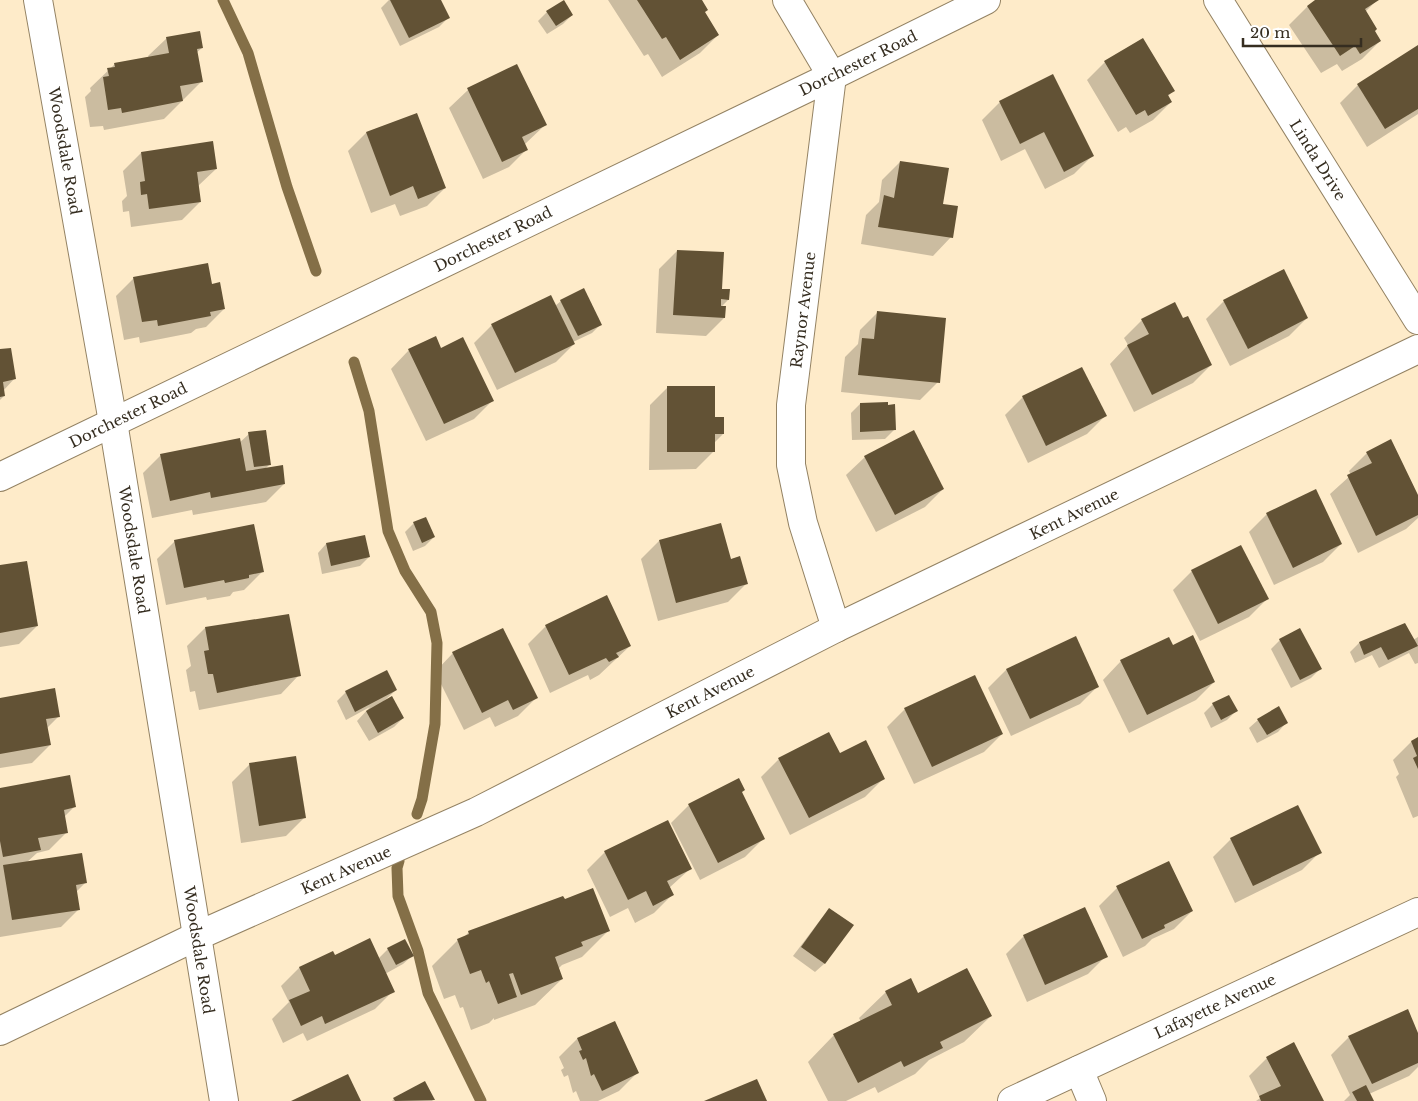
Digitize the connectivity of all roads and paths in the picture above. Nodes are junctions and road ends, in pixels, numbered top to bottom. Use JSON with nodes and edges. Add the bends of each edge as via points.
{"nodes":[{"id":1,"x":38,"y":0,"type":"edge"},
{"id":2,"x":787,"y":0,"type":"edge"},
{"id":3,"x":986,"y":0,"type":"edge"},
{"id":4,"x":1218,"y":0,"type":"edge"},
{"id":5,"x":832,"y":76,"type":"junction"},
{"id":6,"x":1418,"y":320,"type":"edge"},
{"id":7,"x":1418,"y":349,"type":"edge"},
{"id":8,"x":113,"y":422,"type":"junction"},
{"id":9,"x":0,"y":477,"type":"edge"},
{"id":10,"x":836,"y":628,"type":"junction"},
{"id":11,"x":1418,"y":912,"type":"edge"},
{"id":12,"x":197,"y":936,"type":"junction"},
{"id":13,"x":0,"y":1031,"type":"edge"},
{"id":14,"x":1079,"y":1070,"type":"junction"},
{"id":15,"x":224,"y":1101,"type":"edge"},
{"id":16,"x":1012,"y":1101,"type":"edge"},
{"id":17,"x":1092,"y":1101,"type":"edge"}],
"edges":[{"from":1,"to":8,"type":"street","name":"Woodsdale Road"},
{"from":2,"to":5,"type":"street"},
{"from":3,"to":5,"type":"street","name":"Dorchester Road"},
{"from":4,"to":6,"type":"street","name":"Linda Drive"},
{"from":5,"to":8,"type":"street","name":"Dorchester Road"},
{"from":5,"to":10,"type":"street","name":"Raynor Avenue","via":[[791,405],[791,465],[803,523]]},
{"from":7,"to":10,"type":"street","name":"Kent Avenue"},
{"from":8,"to":9,"type":"street","name":"Dorchester Road"},
{"from":8,"to":12,"type":"street","name":"Woodsdale Road"},
{"from":10,"to":12,"type":"street","name":"Kent Avenue","via":[[476,812]]},
{"from":11,"to":14,"type":"street","name":"Lafayette Avenue"},
{"from":12,"to":13,"type":"street","name":"Kent Avenue"},
{"from":12,"to":15,"type":"street","name":"Woodsdale Road"},
{"from":14,"to":16,"type":"street","name":"Lafayette Avenue"},
{"from":14,"to":17,"type":"street"}]}
